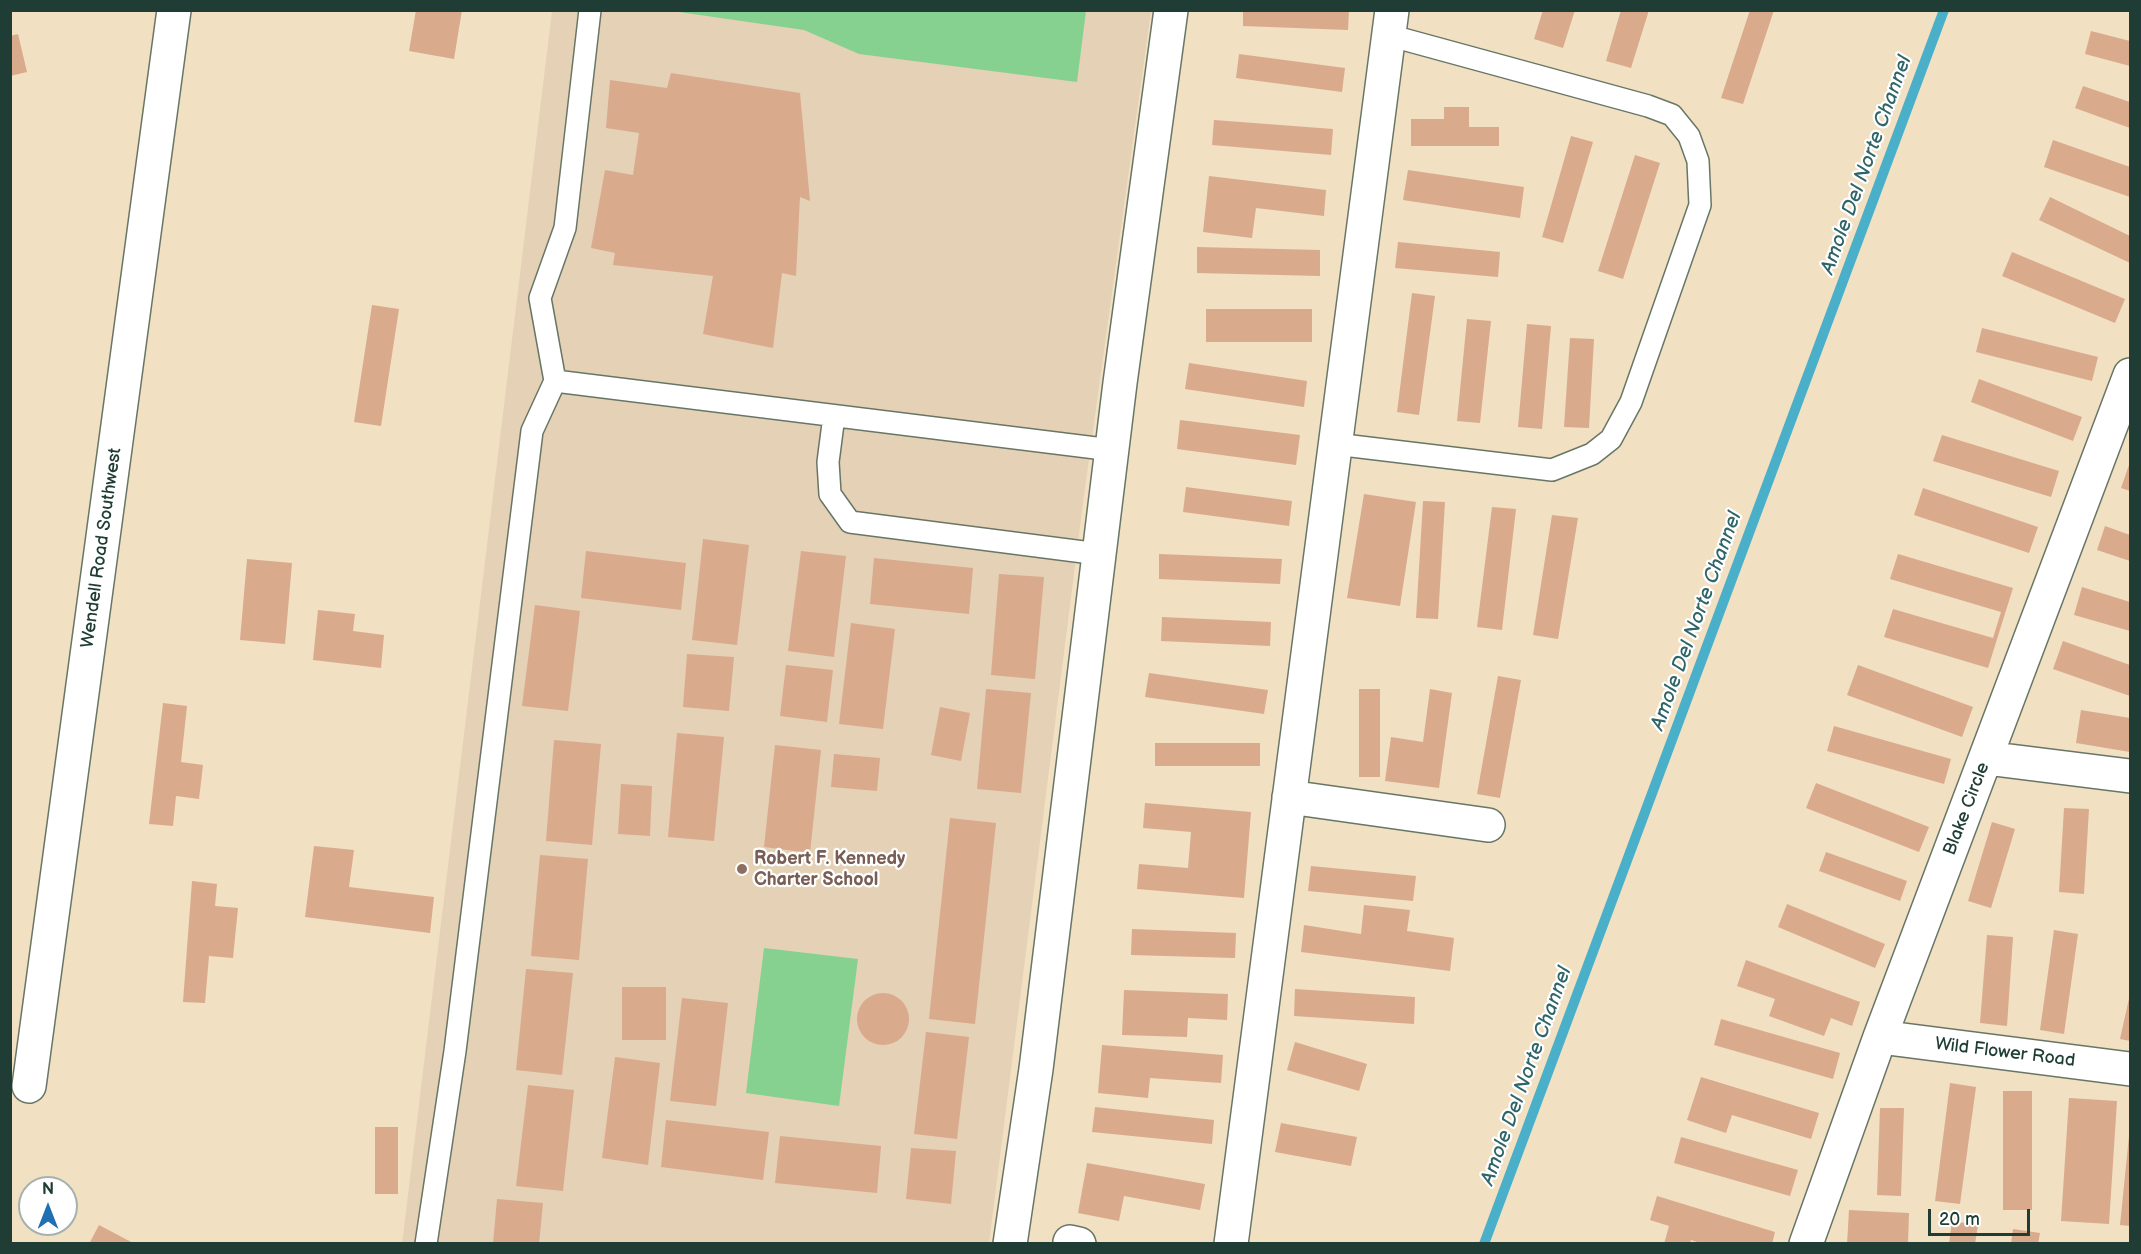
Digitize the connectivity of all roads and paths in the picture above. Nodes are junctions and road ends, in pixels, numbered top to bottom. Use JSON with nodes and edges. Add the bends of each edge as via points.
{"nodes":[{"id":1,"x":174,"y":10,"type":"edge"},
{"id":2,"x":590,"y":10,"type":"edge"},
{"id":3,"x":1171,"y":10,"type":"edge"},
{"id":4,"x":1390,"y":23,"type":"edge"},
{"id":5,"x":2130,"y":375,"type":"edge"},
{"id":6,"x":555,"y":381,"type":"junction"},
{"id":7,"x":834,"y":416,"type":"junction"},
{"id":8,"x":1335,"y":444,"type":"junction"},
{"id":9,"x":1112,"y":450,"type":"junction"},
{"id":10,"x":1099,"y":554,"type":"junction"},
{"id":11,"x":1986,"y":758,"type":"junction"},
{"id":12,"x":2130,"y":776,"type":"edge"},
{"id":13,"x":1289,"y":797,"type":"junction"},
{"id":14,"x":1488,"y":825,"type":"dead end"},
{"id":15,"x":1880,"y":1037,"type":"junction"},
{"id":16,"x":2130,"y":1069,"type":"edge"},
{"id":17,"x":29,"y":1086,"type":"dead end"},
{"id":18,"x":426,"y":1244,"type":"edge"},
{"id":19,"x":1010,"y":1244,"type":"edge"},
{"id":20,"x":1231,"y":1244,"type":"edge"},
{"id":21,"x":1806,"y":1244,"type":"edge"}],
"edges":[{"from":1,"to":17,"type":"street","name":"Wendell Road Southwest"},
{"from":2,"to":6,"type":"lane","via":[[565,228],[540,298]]},
{"from":3,"to":9,"type":"street"},
{"from":4,"to":8,"type":"street"},
{"from":4,"to":8,"type":"lane","via":[[1672,115],[1689,136],[1698,161],[1700,205],[1631,402],[1611,438],[1592,454],[1552,470]]},
{"from":5,"to":11,"type":"street","name":"Blake Circle"},
{"from":6,"to":7,"type":"lane"},
{"from":6,"to":18,"type":"lane","via":[[532,431],[456,1040]]},
{"from":7,"to":9,"type":"lane"},
{"from":7,"to":10,"type":"lane","via":[[828,462],[830,494],[850,522]]},
{"from":8,"to":13,"type":"street"},
{"from":9,"to":10,"type":"street"},
{"from":10,"to":19,"type":"street","via":[[1036,1069]]},
{"from":11,"to":12,"type":"street"},
{"from":11,"to":15,"type":"street","name":"Blake Circle"},
{"from":13,"to":14,"type":"street"},
{"from":13,"to":20,"type":"street"},
{"from":15,"to":16,"type":"street","name":"Wild Flower Road"},
{"from":15,"to":21,"type":"street","name":"Blake Circle"}]}
